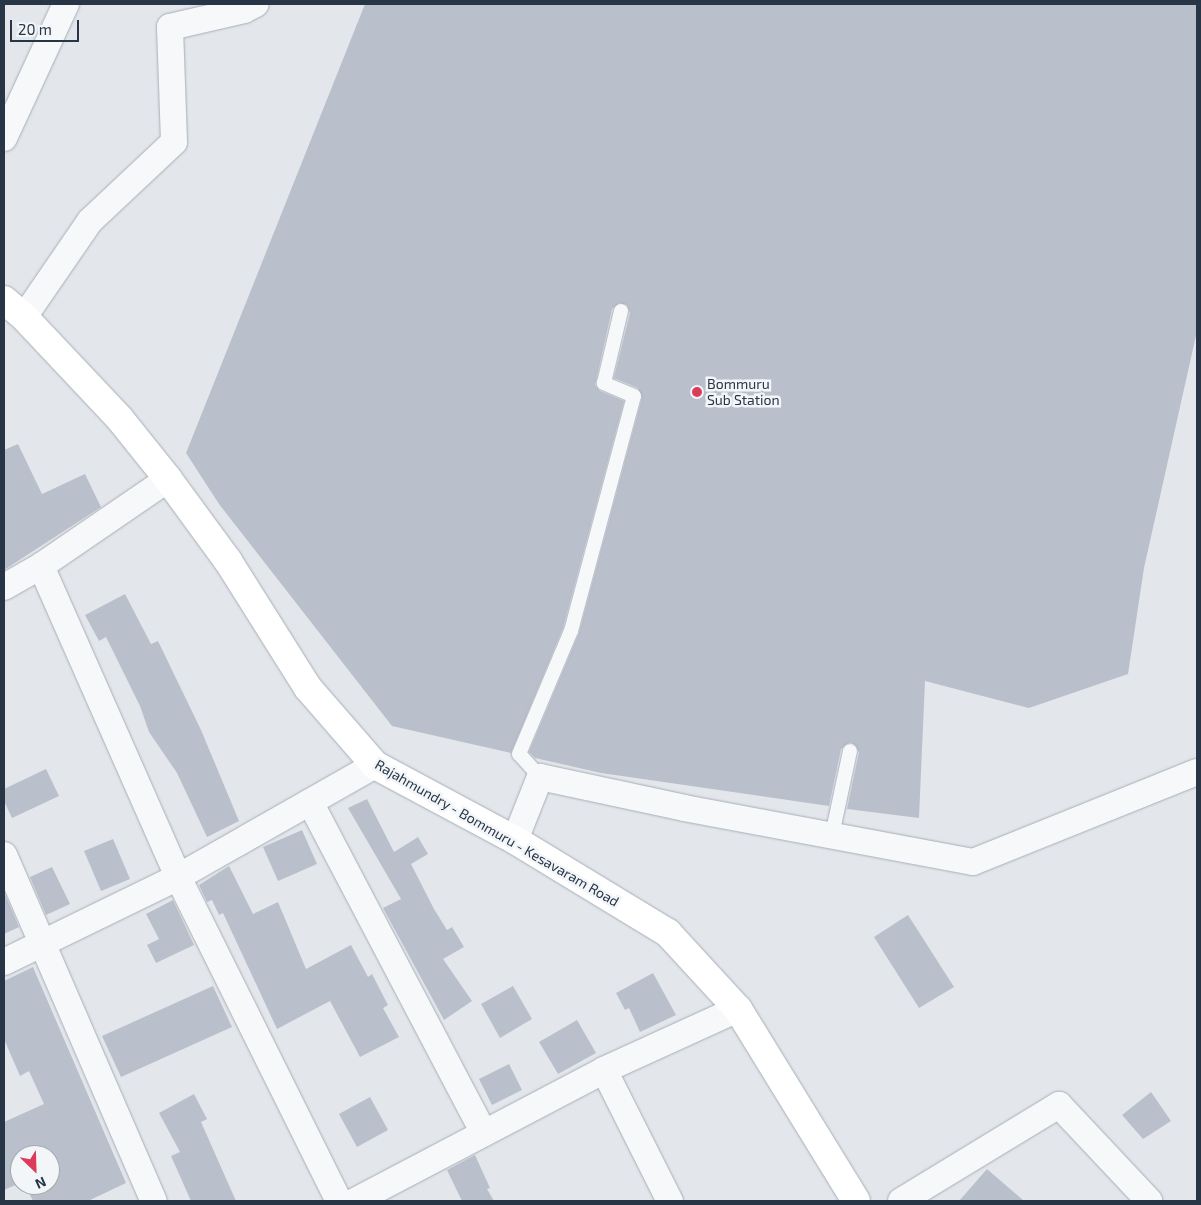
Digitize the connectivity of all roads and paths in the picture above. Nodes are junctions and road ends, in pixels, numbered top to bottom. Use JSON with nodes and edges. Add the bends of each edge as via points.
{"nodes":[{"id":1,"x":66,"y":4,"type":"edge"},
{"id":2,"x":256,"y":4,"type":"edge"},
{"id":3,"x":4,"y":138,"type":"edge"},
{"id":4,"x":4,"y":300,"type":"edge"},
{"id":5,"x":621,"y":311,"type":"dead end"},
{"id":6,"x":24,"y":317,"type":"junction"},
{"id":7,"x":168,"y":479,"type":"junction"},
{"id":8,"x":41,"y":566,"type":"junction"},
{"id":9,"x":4,"y":587,"type":"edge"},
{"id":10,"x":850,"y":751,"type":"dead end"},
{"id":11,"x":375,"y":766,"type":"junction"},
{"id":12,"x":540,"y":777,"type":"junction"},
{"id":13,"x":1196,"y":779,"type":"edge"},
{"id":14,"x":310,"y":802,"type":"junction"},
{"id":15,"x":832,"y":836,"type":"junction"},
{"id":16,"x":515,"y":840,"type":"junction"},
{"id":17,"x":4,"y":856,"type":"edge"},
{"id":18,"x":178,"y":877,"type":"junction"},
{"id":19,"x":42,"y":943,"type":"junction"},
{"id":20,"x":4,"y":962,"type":"edge"},
{"id":21,"x":738,"y":1009,"type":"junction"},
{"id":22,"x":604,"y":1070,"type":"junction"},
{"id":23,"x":484,"y":1133,"type":"junction"},
{"id":24,"x":154,"y":1201,"type":"edge"},
{"id":25,"x":339,"y":1201,"type":"edge"},
{"id":26,"x":355,"y":1201,"type":"edge"},
{"id":27,"x":670,"y":1201,"type":"edge"},
{"id":28,"x":856,"y":1201,"type":"edge"},
{"id":29,"x":901,"y":1201,"type":"edge"},
{"id":30,"x":1149,"y":1201,"type":"edge"}],
"edges":[{"from":1,"to":3,"type":"street"},
{"from":2,"to":6,"type":"street","via":[[244,10],[170,27],[174,142],[90,221]]},
{"from":4,"to":6,"type":"main road","name":"Rajahmundry - Bommuru - Kesavaram Road"},
{"from":5,"to":12,"type":"lane","via":[[604,383],[634,396],[571,631],[519,754]]},
{"from":6,"to":7,"type":"main road","name":"Rajahmundry - Bommuru - Kesavaram Road","via":[[120,420]]},
{"from":7,"to":8,"type":"street"},
{"from":7,"to":11,"type":"main road","name":"Rajahmundry - Bommuru - Kesavaram Road","via":[[228,561],[308,688]]},
{"from":8,"to":9,"type":"street"},
{"from":8,"to":18,"type":"street"},
{"from":10,"to":15,"type":"lane"},
{"from":11,"to":14,"type":"street"},
{"from":11,"to":16,"type":"main road","name":"Rajahmundry - Bommuru - Kesavaram Road"},
{"from":12,"to":15,"type":"street"},
{"from":12,"to":16,"type":"street"},
{"from":13,"to":15,"type":"street","via":[[973,862]]},
{"from":14,"to":18,"type":"street"},
{"from":14,"to":23,"type":"street"},
{"from":16,"to":21,"type":"main road","name":"Rajahmundry - Bommuru - Kesavaram Road","via":[[668,932]]},
{"from":17,"to":19,"type":"street"},
{"from":18,"to":19,"type":"street"},
{"from":18,"to":25,"type":"street"},
{"from":19,"to":20,"type":"street"},
{"from":19,"to":24,"type":"street"},
{"from":21,"to":22,"type":"street"},
{"from":21,"to":28,"type":"main road","name":"Rajahmundry - Bommuru - Kesavaram Road"},
{"from":22,"to":23,"type":"street"},
{"from":22,"to":27,"type":"street"},
{"from":23,"to":26,"type":"street"},
{"from":29,"to":30,"type":"street","via":[[1059,1104]]}]}
